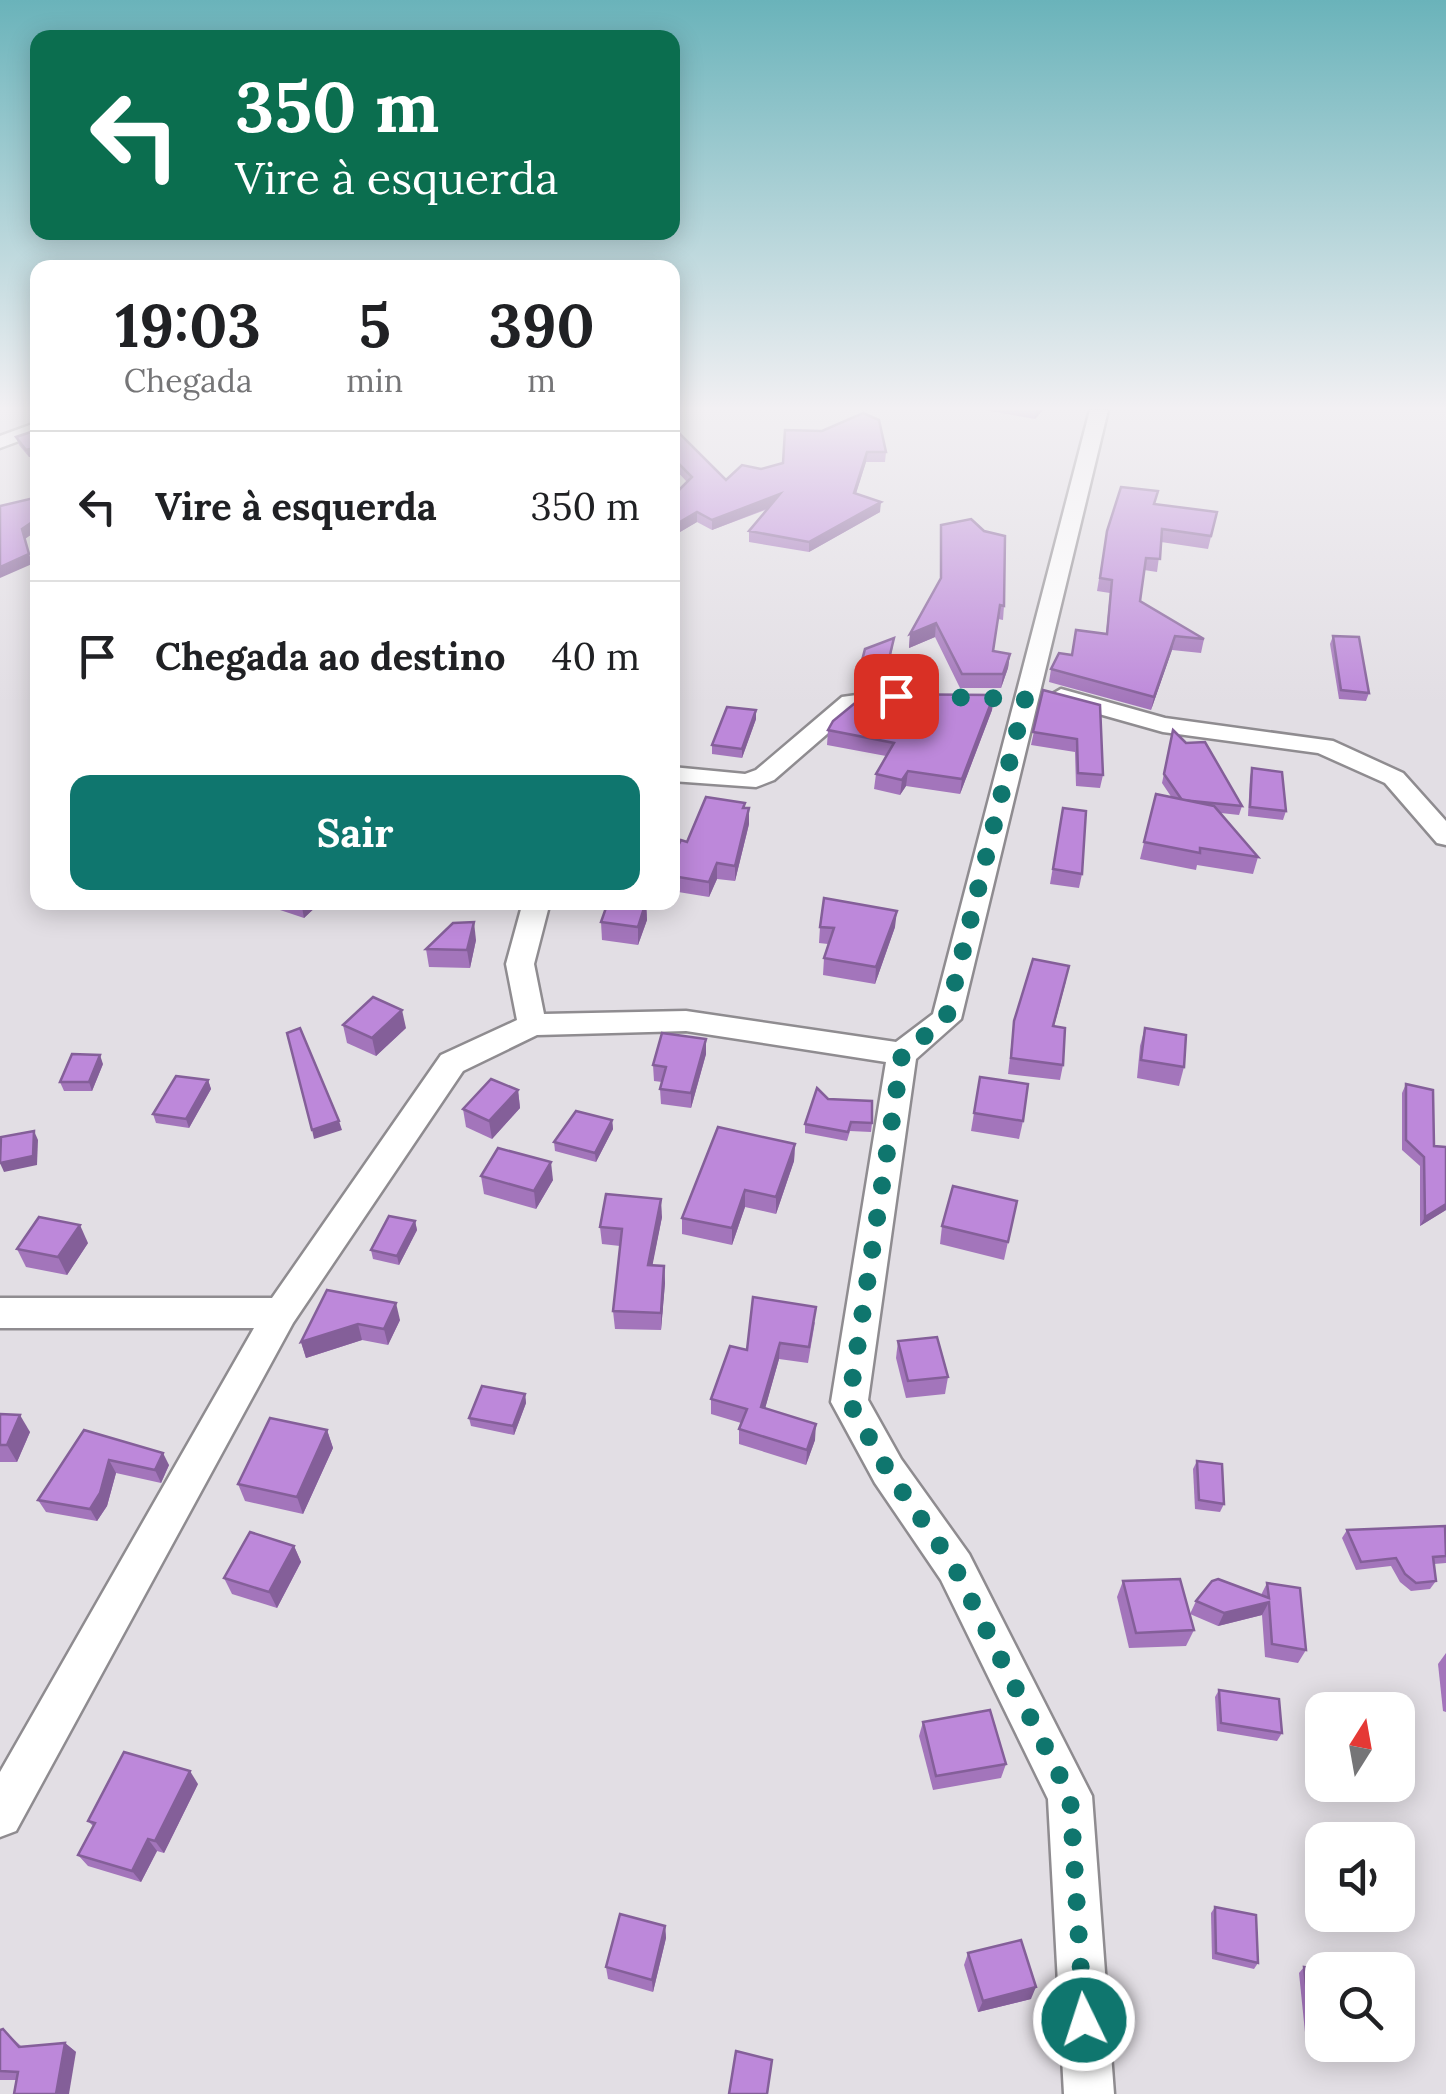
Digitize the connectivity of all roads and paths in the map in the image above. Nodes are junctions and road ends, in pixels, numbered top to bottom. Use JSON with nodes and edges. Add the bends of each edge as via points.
{"nodes":[{"id":1,"x":1072,"y":508,"type":"edge"},
{"id":2,"x":1019,"y":695,"type":"junction"},
{"id":3,"x":932,"y":696,"type":"edge"},
{"id":4,"x":680,"y":775,"type":"edge"},
{"id":5,"x":1446,"y":837,"type":"edge"},
{"id":6,"x":534,"y":910,"type":"edge"},
{"id":7,"x":533,"y":1025,"type":"junction"},
{"id":8,"x":902,"y":1054,"type":"junction"},
{"id":9,"x":0,"y":1313,"type":"edge"},
{"id":10,"x":282,"y":1314,"type":"junction"},
{"id":11,"x":0,"y":1815,"type":"edge"},
{"id":12,"x":1089,"y":2094,"type":"edge"}],
"edges":[{"from":1,"to":2,"type":"street"},
{"from":2,"to":5,"type":"street","via":[[1163,725],[1324,746],[1394,778]]},
{"from":2,"to":8,"type":"street","via":[[946,1019]]},
{"from":3,"to":4,"type":"street","via":[[850,702],[752,781]]},
{"from":6,"to":7,"type":"street","via":[[518,957]]},
{"from":7,"to":8,"type":"street","via":[[686,1021]]},
{"from":7,"to":10,"type":"street","via":[[452,1063]]},
{"from":8,"to":12,"type":"street","via":[[849,1402],[954,1566],[1070,1796]]},
{"from":9,"to":10,"type":"street"},
{"from":10,"to":11,"type":"street"}]}
